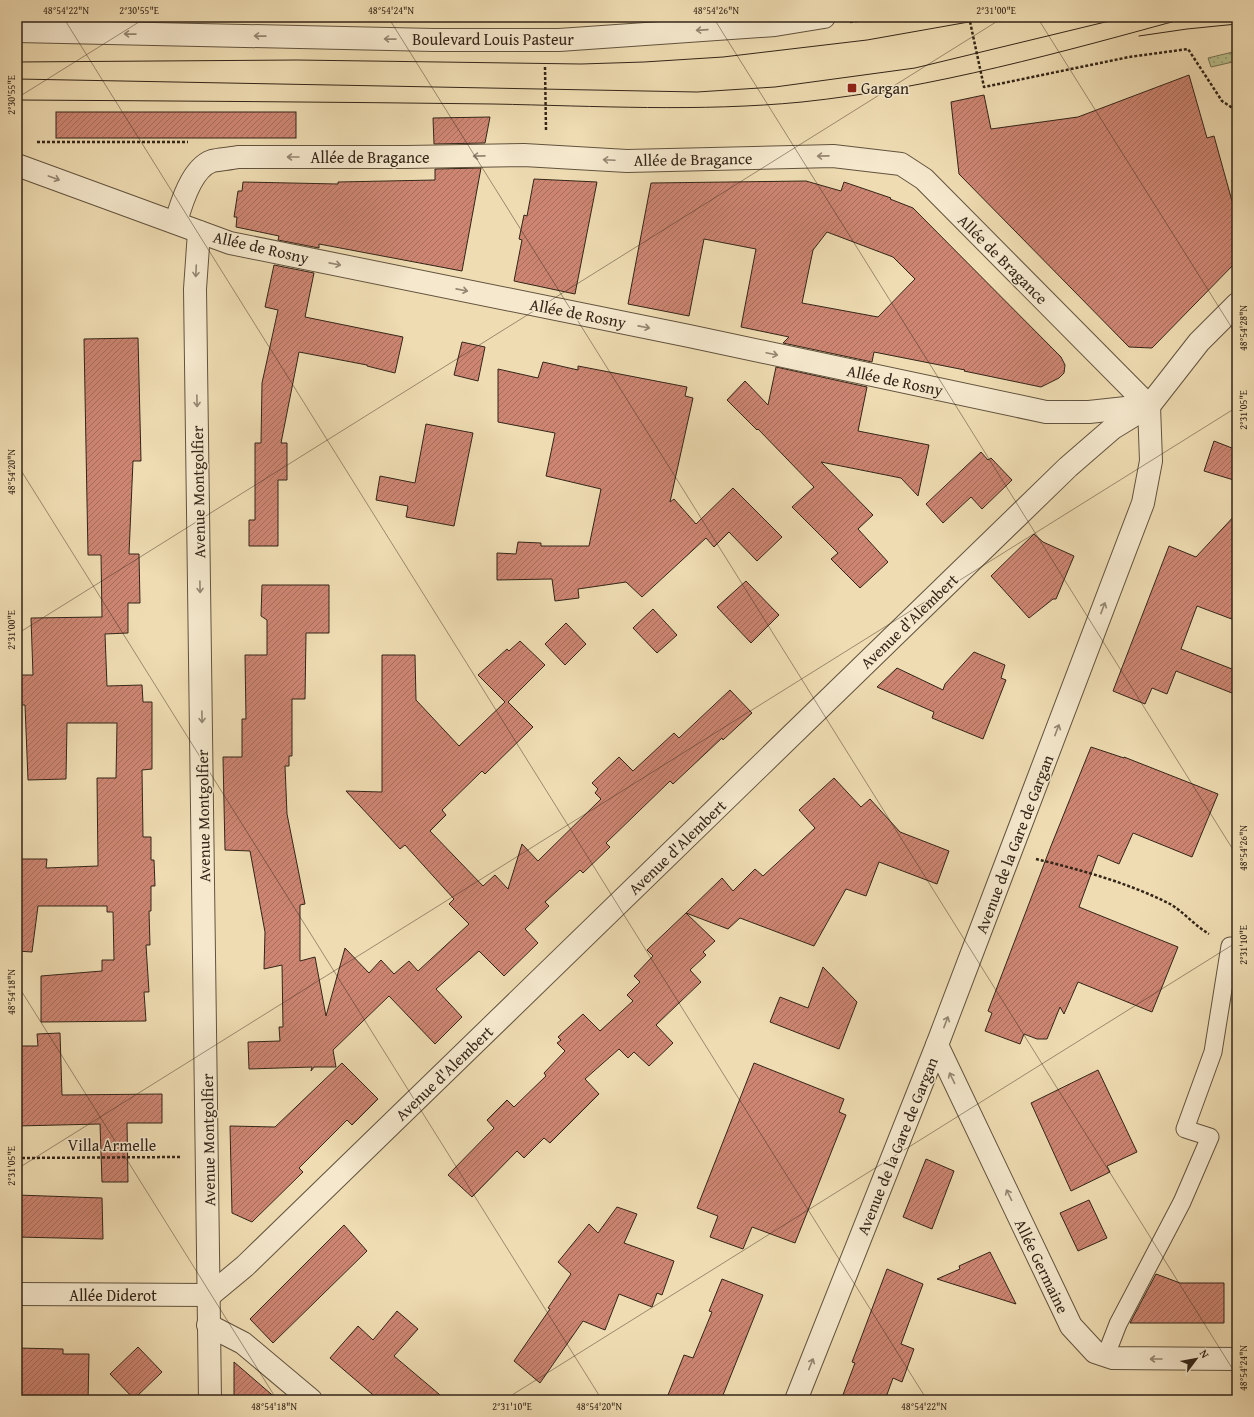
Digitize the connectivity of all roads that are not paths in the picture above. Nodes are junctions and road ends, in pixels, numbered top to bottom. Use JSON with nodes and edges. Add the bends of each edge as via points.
{"nodes":[{"id":1,"x":824,"y":17,"type":"edge"},
{"id":2,"x":651,"y":25,"type":"edge"},
{"id":3,"x":17,"y":31,"type":"edge"},
{"id":4,"x":17,"y":165,"type":"edge"},
{"id":5,"x":176,"y":222,"type":"junction"},
{"id":6,"x":199,"y":232,"type":"junction"},
{"id":7,"x":1237,"y":304,"type":"edge"},
{"id":8,"x":1149,"y":406,"type":"junction"},
{"id":9,"x":1230,"y":946,"type":"road end"},
{"id":10,"x":937,"y":1046,"type":"junction"},
{"id":11,"x":17,"y":1294,"type":"edge"},
{"id":12,"x":210,"y":1295,"type":"junction"},
{"id":13,"x":208,"y":1325,"type":"junction"},
{"id":14,"x":1106,"y":1355,"type":"junction"},
{"id":15,"x":1237,"y":1359,"type":"edge"},
{"id":16,"x":210,"y":1400,"type":"edge"},
{"id":17,"x":311,"y":1400,"type":"edge"},
{"id":18,"x":796,"y":1400,"type":"edge"}],
"edges":[{"from":1,"to":2,"type":"street","name":"Boulevard Louis Pasteur","one_way":true,"via":[[775,25]]},
{"from":2,"to":3,"type":"street","name":"Boulevard Louis Pasteur","one_way":true,"via":[[559,40]]},
{"from":4,"to":5,"type":"street","name":"Allée de Rosny","one_way":true},
{"from":5,"to":6,"type":"street","name":"Allée de Rosny"},
{"from":8,"to":5,"type":"street","name":"Allée de Bragance","one_way":true,"via":[[924,179],[901,164],[833,156],[627,161],[524,155],[238,157],[211,162],[197,172]]},
{"from":6,"to":8,"type":"street","name":"Allée de Rosny","one_way":true,"via":[[230,243],[689,336],[1046,412],[1089,412]]},
{"from":6,"to":12,"type":"street","name":"Avenue Montgolfier","one_way":true,"via":[[195,289]]},
{"from":7,"to":8,"type":"street","via":[[1199,342]]},
{"from":10,"to":8,"type":"street","name":"Avenue de la Gare de Gargan","one_way":true,"via":[[1143,503],[1151,461]]},
{"from":8,"to":12,"type":"street","name":"Avenue d'Alembert","via":[[1113,428],[1068,467],[268,1244]]},
{"from":9,"to":14,"type":"lane","via":[[1213,1052],[1185,1128],[1210,1137],[1182,1202],[1118,1324]]},
{"from":14,"to":10,"type":"street","name":"Allée Germaine","one_way":true,"via":[[1095,1352],[1071,1326]]},
{"from":18,"to":10,"type":"street","name":"Avenue de la Gare de Gargan","one_way":true},
{"from":11,"to":12,"type":"street","name":"Allée Diderot"},
{"from":12,"to":13,"type":"street","name":"Avenue Montgolfier"},
{"from":13,"to":16,"type":"street","name":"Avenue Montgolfier"},
{"from":13,"to":17,"type":"street","via":[[242,1343]]},
{"from":15,"to":14,"type":"street","name":"Allée Germaine","one_way":true,"via":[[1134,1359]]}]}
